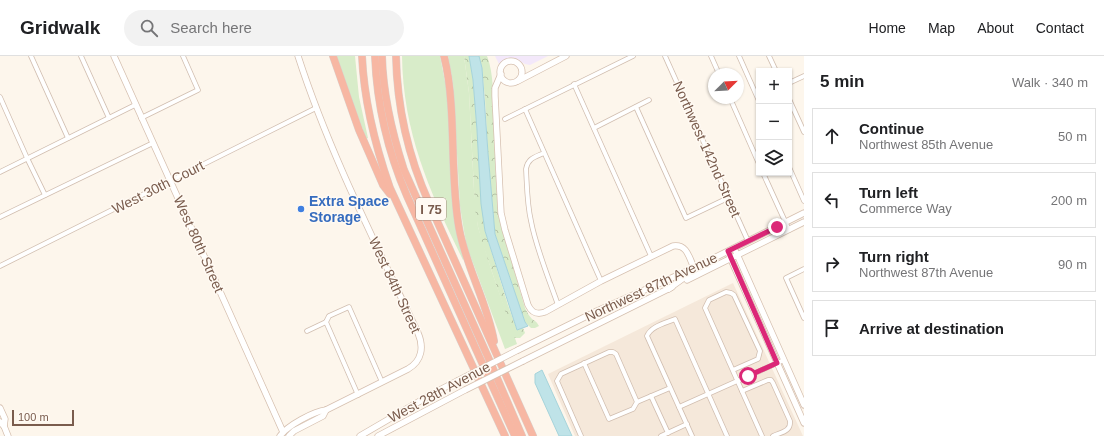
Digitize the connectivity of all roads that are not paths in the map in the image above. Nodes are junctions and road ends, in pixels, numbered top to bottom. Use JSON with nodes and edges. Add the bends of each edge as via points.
{"nodes":[{"id":1,"x":31,"y":56,"type":"edge"},
{"id":2,"x":81,"y":56,"type":"edge"},
{"id":3,"x":114,"y":56,"type":"edge"},
{"id":4,"x":183,"y":56,"type":"edge"},
{"id":5,"x":298,"y":56,"type":"edge"},
{"id":6,"x":333,"y":56,"type":"edge"},
{"id":7,"x":362,"y":56,"type":"edge"},
{"id":8,"x":375,"y":56,"type":"edge"},
{"id":9,"x":382,"y":56,"type":"edge"},
{"id":10,"x":396,"y":56,"type":"edge"},
{"id":11,"x":444,"y":56,"type":"edge"},
{"id":12,"x":566,"y":56,"type":"edge"},
{"id":13,"x":632,"y":56,"type":"edge"},
{"id":14,"x":665,"y":56,"type":"edge"},
{"id":15,"x":711,"y":56,"type":"edge"},
{"id":16,"x":739,"y":56,"type":"edge"},
{"id":17,"x":769,"y":56,"type":"edge"},
{"id":18,"x":519,"y":66,"type":"junction"},
{"id":19,"x":716,"y":68,"type":"edge"},
{"id":20,"x":775,"y":68,"type":"edge"},
{"id":21,"x":536,"y":71,"type":"junction"},
{"id":22,"x":500,"y":74,"type":"junction"},
{"id":23,"x":804,"y":76,"type":"edge"},
{"id":24,"x":513,"y":82,"type":"junction"},
{"id":25,"x":792,"y":82,"type":"edge"},
{"id":26,"x":574,"y":84,"type":"junction"},
{"id":27,"x":756,"y":94,"type":"edge"},
{"id":28,"x":495,"y":96,"type":"junction"},
{"id":29,"x":0,"y":97,"type":"edge"},
{"id":30,"x":649,"y":100,"type":"dead end"},
{"id":31,"x":733,"y":104,"type":"edge"},
{"id":32,"x":791,"y":104,"type":"edge"},
{"id":33,"x":136,"y":105,"type":"junction"},
{"id":34,"x":636,"y":107,"type":"junction"},
{"id":35,"x":316,"y":108,"type":"junction"},
{"id":36,"x":525,"y":109,"type":"junction"},
{"id":37,"x":109,"y":118,"type":"junction"},
{"id":38,"x":141,"y":118,"type":"junction"},
{"id":39,"x":505,"y":119,"type":"dead end"},
{"id":40,"x":594,"y":128,"type":"junction"},
{"id":41,"x":804,"y":130,"type":"edge"},
{"id":42,"x":68,"y":138,"type":"junction"},
{"id":43,"x":152,"y":143,"type":"junction"},
{"id":44,"x":544,"y":153,"type":"junction"},
{"id":45,"x":756,"y":157,"type":"edge"},
{"id":46,"x":27,"y":158,"type":"junction"},
{"id":47,"x":0,"y":172,"type":"edge"},
{"id":48,"x":792,"y":174,"type":"edge"},
{"id":49,"x":764,"y":176,"type":"edge"},
{"id":50,"x":170,"y":181,"type":"junction"},
{"id":51,"x":45,"y":195,"type":"junction"},
{"id":52,"x":728,"y":198,"type":"junction"},
{"id":53,"x":804,"y":200,"type":"edge"},
{"id":54,"x":396,"y":202,"type":"junction"},
{"id":55,"x":804,"y":214,"type":"edge"},
{"id":56,"x":0,"y":217,"type":"edge"},
{"id":57,"x":804,"y":222,"type":"edge"},
{"id":58,"x":785,"y":223,"type":"junction"},
{"id":59,"x":788,"y":230,"type":"junction"},
{"id":60,"x":748,"y":241,"type":"junction"},
{"id":61,"x":734,"y":248,"type":"junction"},
{"id":62,"x":728,"y":251,"type":"junction"},
{"id":63,"x":737,"y":255,"type":"junction"},
{"id":64,"x":651,"y":256,"type":"junction"},
{"id":65,"x":731,"y":258,"type":"junction"},
{"id":66,"x":0,"y":266,"type":"edge"},
{"id":67,"x":694,"y":268,"type":"junction"},
{"id":68,"x":804,"y":269,"type":"edge"},
{"id":69,"x":601,"y":281,"type":"junction"},
{"id":70,"x":669,"y":289,"type":"junction"},
{"id":71,"x":558,"y":305,"type":"junction"},
{"id":72,"x":804,"y":318,"type":"edge"},
{"id":73,"x":326,"y":322,"type":"junction"},
{"id":74,"x":307,"y":331,"type":"dead end"},
{"id":75,"x":518,"y":350,"type":"joint"},
{"id":76,"x":496,"y":353,"type":"junction"},
{"id":77,"x":784,"y":360,"type":"junction"},
{"id":78,"x":523,"y":361,"type":"joint"},
{"id":79,"x":584,"y":363,"type":"junction"},
{"id":80,"x":777,"y":363,"type":"junction"},
{"id":81,"x":733,"y":370,"type":"junction"},
{"id":82,"x":738,"y":380,"type":"junction"},
{"id":83,"x":382,"y":382,"type":"junction"},
{"id":84,"x":670,"y":388,"type":"junction"},
{"id":85,"x":742,"y":391,"type":"junction"},
{"id":86,"x":708,"y":393,"type":"junction"},
{"id":87,"x":358,"y":395,"type":"junction"},
{"id":88,"x":651,"y":396,"type":"junction"},
{"id":89,"x":637,"y":402,"type":"junction"},
{"id":90,"x":804,"y":405,"type":"edge"},
{"id":91,"x":679,"y":407,"type":"junction"},
{"id":92,"x":0,"y":408,"type":"edge"},
{"id":93,"x":326,"y":410,"type":"junction"},
{"id":94,"x":804,"y":423,"type":"edge"},
{"id":95,"x":687,"y":424,"type":"junction"},
{"id":96,"x":1,"y":426,"type":"edge"},
{"id":97,"x":668,"y":433,"type":"junction"},
{"id":98,"x":281,"y":434,"type":"edge"},
{"id":99,"x":8,"y":436,"type":"edge"},
{"id":100,"x":288,"y":436,"type":"edge"},
{"id":101,"x":360,"y":436,"type":"edge"},
{"id":102,"x":378,"y":436,"type":"edge"},
{"id":103,"x":505,"y":436,"type":"edge"},
{"id":104,"x":515,"y":436,"type":"edge"},
{"id":105,"x":522,"y":436,"type":"edge"},
{"id":106,"x":533,"y":436,"type":"edge"},
{"id":107,"x":581,"y":436,"type":"edge"},
{"id":108,"x":661,"y":436,"type":"edge"},
{"id":109,"x":692,"y":436,"type":"edge"},
{"id":110,"x":727,"y":436,"type":"edge"},
{"id":111,"x":762,"y":436,"type":"edge"},
{"id":112,"x":773,"y":436,"type":"edge"}],
"edges":[{"from":1,"to":42,"type":"street"},
{"from":2,"to":37,"type":"street"},
{"from":3,"to":33,"type":"street","name":"West 80th Street"},
{"from":4,"to":38,"type":"street","via":[[198,90]]},
{"from":5,"to":35,"type":"street","name":"West 84th Street"},
{"from":6,"to":54,"type":"highway","via":[[357,124],[383,185]]},
{"from":7,"to":54,"type":"highway","number":"I 75","via":[[374,138]]},
{"from":8,"to":104,"type":"highway","via":[[383,119],[397,171]]},
{"from":9,"to":105,"type":"highway","via":[[388,111],[404,170]]},
{"from":10,"to":76,"type":"highway","number":"I 75","via":[[401,115],[416,171]]},
{"from":11,"to":76,"type":"highway","via":[[450,86],[459,227],[463,248],[492,328]]},
{"from":12,"to":21,"type":"street"},
{"from":13,"to":26,"type":"street"},
{"from":14,"to":52,"type":"street","name":"Northwest 142nd Street"},
{"from":15,"to":19,"type":"street"},
{"from":16,"to":27,"type":"street"},
{"from":17,"to":20,"type":"street"},
{"from":18,"to":21,"type":"street","via":[[531,72]]},
{"from":18,"to":22,"type":"street","via":[[511,62],[505,63]]},
{"from":18,"to":24,"type":"street","via":[[522,72],[520,78]]},
{"from":21,"to":24,"type":"street","via":[[524,79]]},
{"from":22,"to":24,"type":"street","via":[[505,81]]},
{"from":22,"to":28,"type":"street"},
{"from":23,"to":25,"type":"street"},
{"from":24,"to":28,"type":"street","via":[[500,87]]},
{"from":26,"to":36,"type":"street"},
{"from":26,"to":40,"type":"street"},
{"from":28,"to":71,"type":"street","via":[[501,213],[505,230],[531,310],[540,314]]},
{"from":29,"to":46,"type":"street"},
{"from":30,"to":34,"type":"street"},
{"from":31,"to":45,"type":"street"},
{"from":32,"to":41,"type":"street"},
{"from":33,"to":37,"type":"street"},
{"from":33,"to":38,"type":"street","name":"West 80th Street"},
{"from":34,"to":40,"type":"street"},
{"from":34,"to":52,"type":"street","via":[[686,218]]},
{"from":35,"to":50,"type":"street","name":"West 30th Court"},
{"from":35,"to":83,"type":"street","name":"West 84th Street","via":[[343,174],[419,336],[422,348],[419,360],[411,368]]},
{"from":36,"to":39,"type":"street"},
{"from":36,"to":44,"type":"street"},
{"from":37,"to":42,"type":"street"},
{"from":38,"to":43,"type":"street","name":"West 80th Street"},
{"from":40,"to":64,"type":"street"},
{"from":42,"to":46,"type":"street"},
{"from":43,"to":50,"type":"street","name":"West 80th Street"},
{"from":43,"to":51,"type":"street"},
{"from":44,"to":69,"type":"street"},
{"from":44,"to":71,"type":"street","via":[[531,159],[527,164],[528,206],[535,238]]},
{"from":46,"to":47,"type":"street"},
{"from":46,"to":51,"type":"street"},
{"from":48,"to":53,"type":"street"},
{"from":49,"to":58,"type":"street"},
{"from":50,"to":66,"type":"street","name":"West 30th Court"},
{"from":50,"to":98,"type":"street","name":"West 80th Street"},
{"from":51,"to":56,"type":"street"},
{"from":52,"to":60,"type":"street","name":"Northwest 142nd Street"},
{"from":54,"to":103,"type":"highway","number":"I 75"},
{"from":55,"to":58,"type":"street","name":"Northwest 87th Avenue"},
{"from":57,"to":59,"type":"street","name":"Northwest 87th Avenue"},
{"from":58,"to":59,"type":"street"},
{"from":58,"to":60,"type":"street","name":"Northwest 87th Avenue"},
{"from":59,"to":63,"type":"street","name":"Northwest 87th Avenue"},
{"from":60,"to":61,"type":"street","name":"Northwest 87th Avenue"},
{"from":61,"to":62,"type":"street","name":"Northwest 87th Avenue"},
{"from":61,"to":63,"type":"street"},
{"from":62,"to":65,"type":"street"},
{"from":62,"to":67,"type":"street","name":"Northwest 87th Avenue"},
{"from":63,"to":65,"type":"street","name":"Northwest 87th Avenue"},
{"from":63,"to":77,"type":"street"},
{"from":64,"to":67,"type":"street","via":[[673,246],[682,246]]},
{"from":64,"to":69,"type":"street"},
{"from":65,"to":70,"type":"street","name":"Northwest 87th Avenue"},
{"from":65,"to":80,"type":"street"},
{"from":67,"to":70,"type":"street","via":[[690,274]]},
{"from":67,"to":75,"type":"street","name":"Northwest 87th Avenue"},
{"from":68,"to":72,"type":"street","via":[[786,278]]},
{"from":69,"to":71,"type":"street"},
{"from":70,"to":78,"type":"street","name":"Northwest 87th Avenue"},
{"from":73,"to":74,"type":"street"},
{"from":73,"to":83,"type":"street","via":[[329,316],[349,307]]},
{"from":73,"to":87,"type":"street"},
{"from":75,"to":101,"type":"street","name":"West 28th Avenue","bridge":true,"via":[[432,394]]},
{"from":76,"to":106,"type":"highway","number":"I 75"},
{"from":77,"to":80,"type":"street"},
{"from":77,"to":90,"type":"street"},
{"from":78,"to":102,"type":"street","name":"West 28th Avenue","bridge":true},
{"from":79,"to":89,"type":"street","via":[[609,352],[616,354]]},
{"from":79,"to":89,"type":"street","via":[[609,420],[633,409]]},
{"from":79,"to":107,"type":"street","via":[[561,374],[557,381]]},
{"from":80,"to":82,"type":"street"},
{"from":80,"to":94,"type":"street"},
{"from":81,"to":81,"type":"street","via":[[705,308],[709,300],[726,292],[734,295],[760,351],[758,359]]},
{"from":81,"to":82,"type":"street"},
{"from":82,"to":85,"type":"street"},
{"from":82,"to":86,"type":"street"},
{"from":83,"to":87,"type":"street"},
{"from":84,"to":86,"type":"street","via":[[647,336],[652,329],[675,319]]},
{"from":84,"to":88,"type":"street"},
{"from":84,"to":91,"type":"street"},
{"from":85,"to":111,"type":"street"},
{"from":85,"to":112,"type":"street","via":[[771,380],[790,421],[789,429]]},
{"from":86,"to":91,"type":"street"},
{"from":86,"to":110,"type":"street"},
{"from":87,"to":93,"type":"street"},
{"from":88,"to":89,"type":"street"},
{"from":88,"to":97,"type":"street"},
{"from":91,"to":95,"type":"street"},
{"from":92,"to":96,"type":"street","via":[[5,419]]},
{"from":93,"to":98,"type":"street","via":[[291,425]]},
{"from":93,"to":100,"type":"street","via":[[323,416]]},
{"from":95,"to":97,"type":"street"},
{"from":95,"to":109,"type":"street"},
{"from":96,"to":99,"type":"street"},
{"from":97,"to":108,"type":"street"}]}
